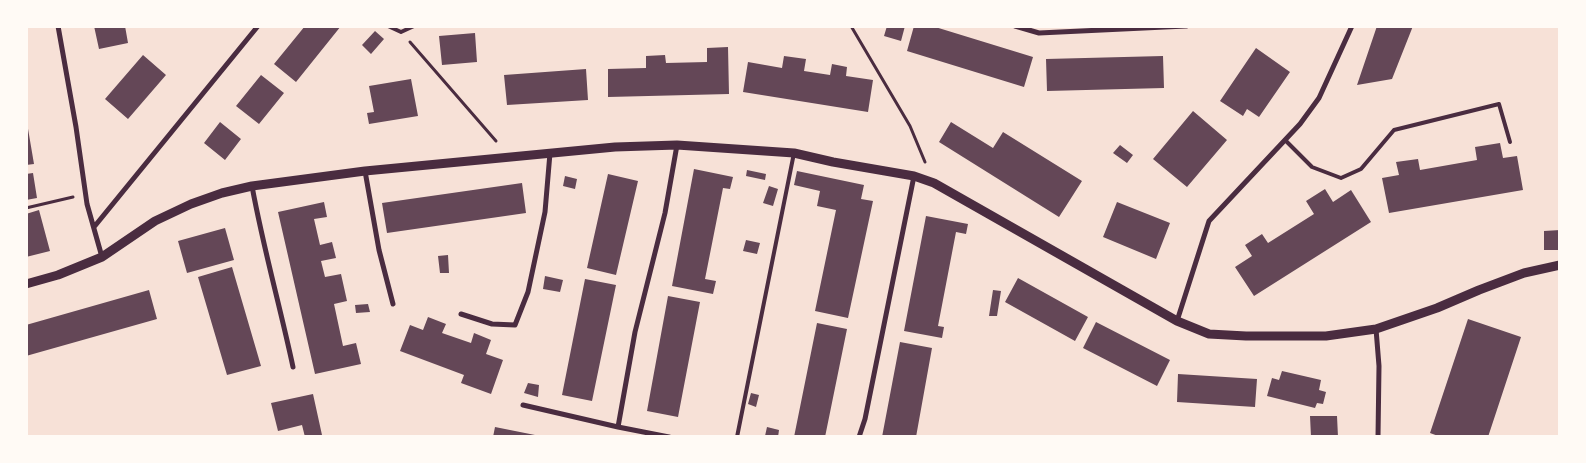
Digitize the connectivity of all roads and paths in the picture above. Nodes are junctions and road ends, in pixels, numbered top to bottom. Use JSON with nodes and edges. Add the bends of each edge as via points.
{"nodes":[{"id":1,"x":58,"y":26,"type":"edge"},
{"id":2,"x":258,"y":26,"type":"edge"},
{"id":3,"x":388,"y":26,"type":"edge"},
{"id":4,"x":414,"y":26,"type":"edge"},
{"id":5,"x":851,"y":26,"type":"edge"},
{"id":6,"x":1015,"y":26,"type":"edge"},
{"id":7,"x":1186,"y":26,"type":"edge"},
{"id":8,"x":1352,"y":26,"type":"edge"},
{"id":9,"x":1118,"y":28,"type":"edge"},
{"id":10,"x":401,"y":32,"type":"junction"},
{"id":11,"x":1285,"y":140,"type":"junction"},
{"id":12,"x":1510,"y":142,"type":"dead end"},
{"id":13,"x":677,"y":145,"type":"junction"},
{"id":14,"x":550,"y":153,"type":"junction"},
{"id":15,"x":794,"y":153,"type":"junction"},
{"id":16,"x":510,"y":157,"type":"junction"},
{"id":17,"x":365,"y":171,"type":"junction"},
{"id":18,"x":914,"y":176,"type":"junction"},
{"id":19,"x":934,"y":183,"type":"junction"},
{"id":20,"x":252,"y":186,"type":"junction"},
{"id":21,"x":86,"y":194,"type":"junction"},
{"id":22,"x":26,"y":208,"type":"edge"},
{"id":23,"x":94,"y":227,"type":"junction"},
{"id":24,"x":102,"y":257,"type":"junction"},
{"id":25,"x":1560,"y":265,"type":"edge"},
{"id":26,"x":26,"y":284,"type":"edge"},
{"id":27,"x":393,"y":304,"type":"dead end"},
{"id":28,"x":461,"y":314,"type":"dead end"},
{"id":29,"x":1177,"y":321,"type":"junction"},
{"id":30,"x":1376,"y":329,"type":"junction"},
{"id":31,"x":293,"y":367,"type":"dead end"},
{"id":32,"x":523,"y":405,"type":"dead end"},
{"id":33,"x":618,"y":427,"type":"junction"},
{"id":34,"x":669,"y":437,"type":"edge"},
{"id":35,"x":737,"y":437,"type":"edge"},
{"id":36,"x":859,"y":437,"type":"edge"},
{"id":37,"x":1378,"y":437,"type":"edge"}],
"edges":[{"from":1,"to":21,"type":"street"},
{"from":2,"to":23,"type":"street"},
{"from":3,"to":10,"type":"lane"},
{"from":4,"to":10,"type":"lane"},
{"from":5,"to":19,"type":"path","via":[[910,126]]},
{"from":6,"to":9,"type":"street","via":[[1039,33]]},
{"from":7,"to":9,"type":"street"},
{"from":8,"to":11,"type":"street","via":[[1319,98]]},
{"from":10,"to":16,"type":"path"},
{"from":11,"to":12,"type":"lane","via":[[1312,168],[1341,178],[1361,169],[1394,130],[1499,104]]},
{"from":11,"to":29,"type":"street","via":[[1209,221]]},
{"from":13,"to":14,"type":"street"},
{"from":13,"to":15,"type":"street"},
{"from":13,"to":33,"type":"street","via":[[666,213],[635,332]]},
{"from":14,"to":16,"type":"street"},
{"from":14,"to":28,"type":"street","via":[[545,212],[528,292],[515,325],[492,324]]},
{"from":15,"to":18,"type":"street"},
{"from":15,"to":35,"type":"lane"},
{"from":16,"to":17,"type":"street"},
{"from":17,"to":20,"type":"street"},
{"from":17,"to":27,"type":"street","via":[[379,250]]},
{"from":18,"to":19,"type":"street"},
{"from":18,"to":36,"type":"street"},
{"from":19,"to":29,"type":"street"},
{"from":20,"to":24,"type":"street","via":[[222,193],[155,221]]},
{"from":20,"to":31,"type":"street"},
{"from":21,"to":22,"type":"path"},
{"from":21,"to":23,"type":"street"},
{"from":23,"to":24,"type":"street"},
{"from":24,"to":26,"type":"street"},
{"from":25,"to":30,"type":"street","via":[[1524,273]]},
{"from":29,"to":30,"type":"street","via":[[1209,334],[1246,336],[1326,336]]},
{"from":30,"to":37,"type":"street"},
{"from":32,"to":33,"type":"street"},
{"from":33,"to":34,"type":"street"}]}
